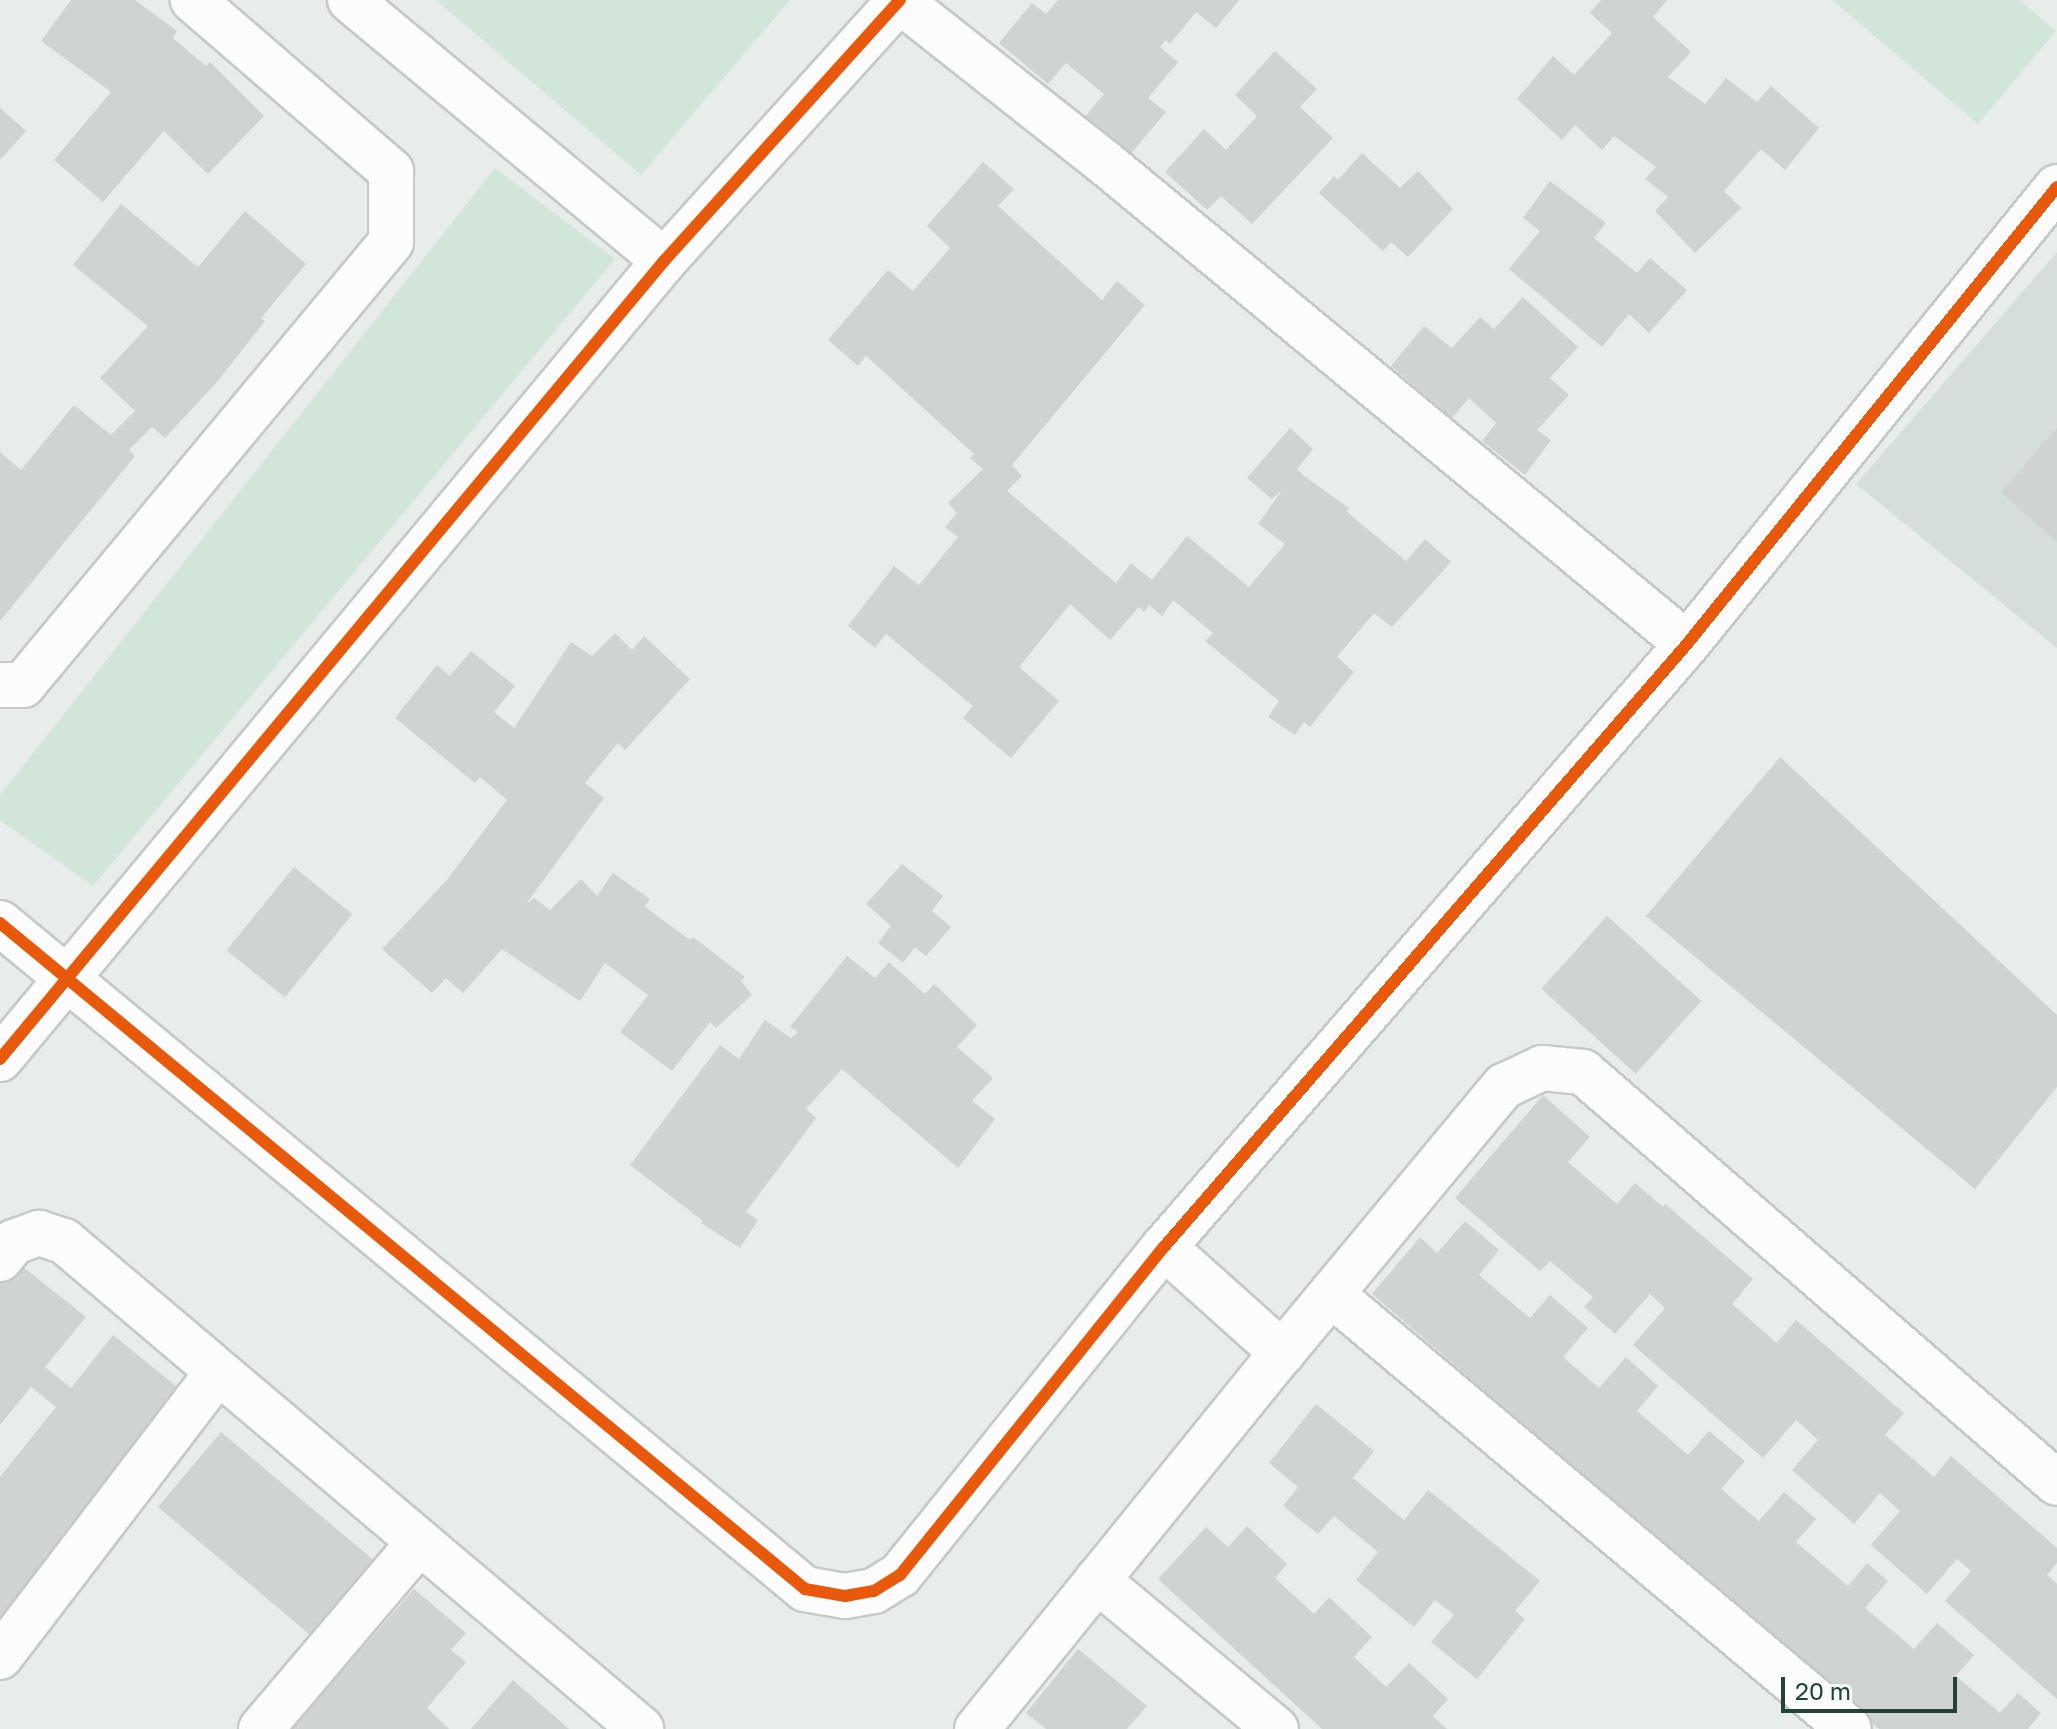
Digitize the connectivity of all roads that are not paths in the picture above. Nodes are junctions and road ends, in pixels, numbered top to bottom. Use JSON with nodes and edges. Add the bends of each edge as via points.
{"nodes":[{"id":1,"x":193,"y":0,"type":"edge"},
{"id":2,"x":350,"y":0,"type":"edge"},
{"id":3,"x":900,"y":0,"type":"edge"},
{"id":4,"x":2057,"y":187,"type":"edge"},
{"id":5,"x":664,"y":261,"type":"junction"},
{"id":6,"x":1687,"y":644,"type":"junction"},
{"id":7,"x":0,"y":685,"type":"edge"},
{"id":8,"x":0,"y":923,"type":"edge"},
{"id":9,"x":67,"y":977,"type":"junction"},
{"id":10,"x":0,"y":1059,"type":"edge"},
{"id":11,"x":1164,"y":1247,"type":"junction"},
{"id":12,"x":0,"y":1259,"type":"edge"},
{"id":13,"x":1331,"y":1294,"type":"junction"},
{"id":14,"x":1282,"y":1353,"type":"junction"},
{"id":15,"x":217,"y":1373,"type":"junction"},
{"id":16,"x":2057,"y":1483,"type":"edge"},
{"id":17,"x":419,"y":1543,"type":"junction"},
{"id":18,"x":1097,"y":1580,"type":"junction"},
{"id":19,"x":0,"y":1657,"type":"edge"},
{"id":20,"x":261,"y":1729,"type":"edge"},
{"id":21,"x":641,"y":1729,"type":"edge"},
{"id":22,"x":977,"y":1729,"type":"edge"},
{"id":23,"x":1276,"y":1729,"type":"edge"},
{"id":24,"x":1849,"y":1729,"type":"edge"}],
"edges":[{"from":1,"to":7,"type":"street","via":[[391,171],[391,242],[23,685]]},
{"from":2,"to":5,"type":"street"},
{"from":3,"to":5,"type":"street"},
{"from":3,"to":6,"type":"street"},
{"from":4,"to":6,"type":"street"},
{"from":5,"to":9,"type":"street"},
{"from":6,"to":11,"type":"street"},
{"from":8,"to":9,"type":"street"},
{"from":9,"to":10,"type":"street"},
{"from":9,"to":11,"type":"street","via":[[805,1589],[845,1596],[874,1591],[900,1575]]},
{"from":11,"to":14,"type":"street"},
{"from":12,"to":15,"type":"street","via":[[14,1242],[39,1233],[64,1241]]},
{"from":13,"to":14,"type":"street"},
{"from":13,"to":16,"type":"street","via":[[1504,1086],[1542,1068],[1583,1072]]},
{"from":13,"to":24,"type":"street"},
{"from":14,"to":18,"type":"street"},
{"from":15,"to":17,"type":"street"},
{"from":15,"to":19,"type":"street"},
{"from":17,"to":20,"type":"street"},
{"from":17,"to":21,"type":"street"},
{"from":18,"to":22,"type":"street"},
{"from":18,"to":23,"type":"street"}]}
